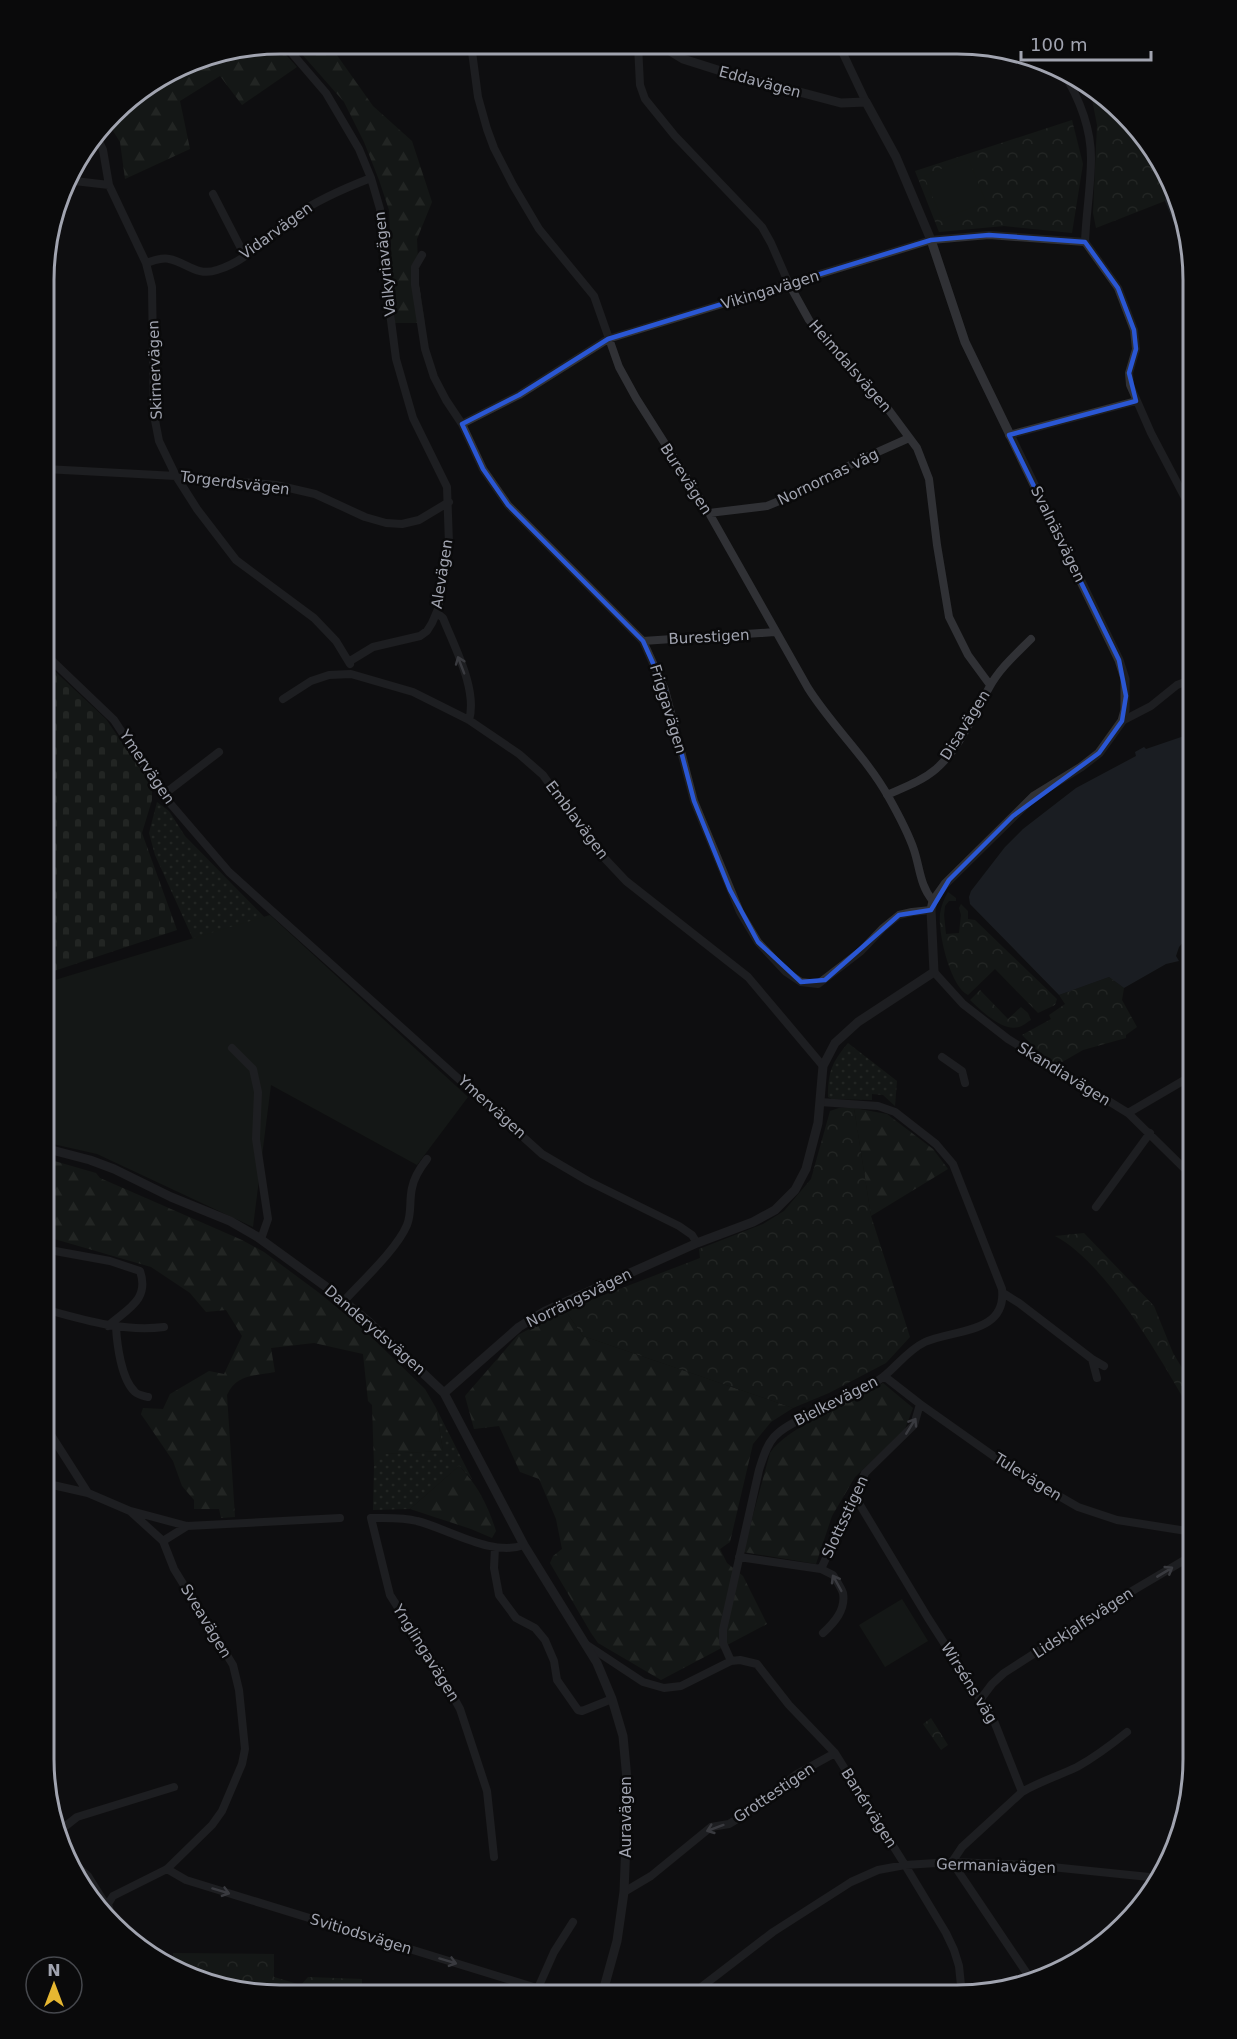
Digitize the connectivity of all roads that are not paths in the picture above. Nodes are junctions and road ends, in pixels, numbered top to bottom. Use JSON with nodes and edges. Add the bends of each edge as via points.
{"nodes":[{"id":1,"x":293,"y":54,"type":"edge"},
{"id":2,"x":472,"y":54,"type":"edge"},
{"id":3,"x":638,"y":54,"type":"edge"},
{"id":4,"x":675,"y":54,"type":"edge"},
{"id":5,"x":842,"y":54,"type":"edge"},
{"id":6,"x":1070,"y":84,"type":"edge"},
{"id":7,"x":866,"y":102,"type":"junction"},
{"id":8,"x":100,"y":143,"type":"edge"},
{"id":9,"x":371,"y":178,"type":"junction"},
{"id":10,"x":76,"y":181,"type":"edge"},
{"id":11,"x":109,"y":185,"type":"junction"},
{"id":12,"x":213,"y":194,"type":"dead end"},
{"id":13,"x":931,"y":240,"type":"junction"},
{"id":14,"x":1085,"y":242,"type":"junction"},
{"id":15,"x":422,"y":255,"type":"dead end"},
{"id":16,"x":245,"y":256,"type":"junction"},
{"id":17,"x":146,"y":263,"type":"junction"},
{"id":18,"x":789,"y":284,"type":"junction"},
{"id":19,"x":608,"y":339,"type":"junction"},
{"id":20,"x":1136,"y":401,"type":"junction"},
{"id":21,"x":462,"y":424,"type":"junction"},
{"id":22,"x":1009,"y":435,"type":"junction"},
{"id":23,"x":909,"y":438,"type":"junction"},
{"id":24,"x":54,"y":469,"type":"edge"},
{"id":25,"x":176,"y":476,"type":"junction"},
{"id":26,"x":1183,"y":494,"type":"edge"},
{"id":27,"x":448,"y":502,"type":"junction"},
{"id":28,"x":709,"y":513,"type":"junction"},
{"id":29,"x":437,"y":613,"type":"junction"},
{"id":30,"x":775,"y":632,"type":"junction"},
{"id":31,"x":1031,"y":639,"type":"dead end"},
{"id":32,"x":643,"y":641,"type":"junction"},
{"id":33,"x":350,"y":661,"type":"junction"},
{"id":34,"x":54,"y":663,"type":"edge"},
{"id":35,"x":351,"y":674,"type":"junction"},
{"id":36,"x":1183,"y":683,"type":"edge"},
{"id":37,"x":990,"y":686,"type":"junction"},
{"id":38,"x":283,"y":699,"type":"dead end"},
{"id":39,"x":469,"y":720,"type":"junction"},
{"id":40,"x":1122,"y":722,"type":"junction"},
{"id":41,"x":219,"y":752,"type":"dead end"},
{"id":42,"x":163,"y":795,"type":"junction"},
{"id":43,"x":887,"y":795,"type":"junction"},
{"id":44,"x":932,"y":906,"type":"junction"},
{"id":45,"x":934,"y":972,"type":"junction"},
{"id":46,"x":232,"y":1048,"type":"dead end"},
{"id":47,"x":942,"y":1057,"type":"dead end"},
{"id":48,"x":823,"y":1066,"type":"junction"},
{"id":49,"x":1183,"y":1081,"type":"edge"},
{"id":50,"x":965,"y":1083,"type":"dead end"},
{"id":51,"x":820,"y":1102,"type":"junction"},
{"id":52,"x":1128,"y":1113,"type":"junction"},
{"id":53,"x":1150,"y":1133,"type":"junction"},
{"id":54,"x":54,"y":1151,"type":"edge"},
{"id":55,"x":427,"y":1159,"type":"dead end"},
{"id":56,"x":1183,"y":1166,"type":"edge"},
{"id":57,"x":1096,"y":1207,"type":"dead end"},
{"id":58,"x":261,"y":1239,"type":"junction"},
{"id":59,"x":697,"y":1243,"type":"junction"},
{"id":60,"x":54,"y":1251,"type":"edge"},
{"id":61,"x":1003,"y":1293,"type":"junction"},
{"id":62,"x":344,"y":1301,"type":"junction"},
{"id":63,"x":54,"y":1312,"type":"edge"},
{"id":64,"x":112,"y":1326,"type":"junction"},
{"id":65,"x":164,"y":1327,"type":"dead end"},
{"id":66,"x":1092,"y":1359,"type":"junction"},
{"id":67,"x":1104,"y":1366,"type":"dead end"},
{"id":68,"x":884,"y":1376,"type":"junction"},
{"id":69,"x":1097,"y":1378,"type":"dead end"},
{"id":70,"x":444,"y":1393,"type":"junction"},
{"id":71,"x":148,"y":1397,"type":"dead end"},
{"id":72,"x":920,"y":1404,"type":"junction"},
{"id":73,"x":54,"y":1440,"type":"edge"},
{"id":74,"x":54,"y":1485,"type":"edge"},
{"id":75,"x":88,"y":1493,"type":"junction"},
{"id":76,"x":854,"y":1495,"type":"junction"},
{"id":77,"x":130,"y":1511,"type":"junction"},
{"id":78,"x":340,"y":1518,"type":"dead end"},
{"id":79,"x":187,"y":1526,"type":"junction"},
{"id":80,"x":1183,"y":1530,"type":"edge"},
{"id":81,"x":163,"y":1541,"type":"junction"},
{"id":82,"x":524,"y":1545,"type":"junction"},
{"id":83,"x":495,"y":1547,"type":"junction"},
{"id":84,"x":739,"y":1557,"type":"junction"},
{"id":85,"x":1183,"y":1561,"type":"edge"},
{"id":86,"x":821,"y":1569,"type":"junction"},
{"id":87,"x":823,"y":1633,"type":"dead end"},
{"id":88,"x":587,"y":1645,"type":"junction"},
{"id":89,"x":731,"y":1661,"type":"junction"},
{"id":90,"x":612,"y":1699,"type":"junction"},
{"id":91,"x":980,"y":1700,"type":"junction"},
{"id":92,"x":1126,"y":1732,"type":"dead end"},
{"id":93,"x":835,"y":1753,"type":"junction"},
{"id":94,"x":174,"y":1786,"type":"dead end"},
{"id":95,"x":1022,"y":1792,"type":"junction"},
{"id":96,"x":65,"y":1827,"type":"edge"},
{"id":97,"x":495,"y":1857,"type":"dead end"},
{"id":98,"x":952,"y":1862,"type":"junction"},
{"id":99,"x":905,"y":1865,"type":"junction"},
{"id":100,"x":167,"y":1869,"type":"junction"},
{"id":101,"x":86,"y":1875,"type":"edge"},
{"id":102,"x":1150,"y":1877,"type":"edge"},
{"id":103,"x":96,"y":1890,"type":"edge"},
{"id":104,"x":624,"y":1892,"type":"junction"},
{"id":105,"x":108,"y":1906,"type":"edge"},
{"id":106,"x":573,"y":1922,"type":"dead end"},
{"id":107,"x":1027,"y":1974,"type":"edge"},
{"id":108,"x":528,"y":1985,"type":"edge"},
{"id":109,"x":539,"y":1985,"type":"edge"},
{"id":110,"x":605,"y":1985,"type":"edge"},
{"id":111,"x":704,"y":1985,"type":"edge"},
{"id":112,"x":961,"y":1985,"type":"edge"}],
"edges":[{"from":1,"to":9,"type":"street","name":"Valkyriavägen","via":[[326,93]]},
{"from":2,"to":19,"type":"street","name":"Burevägen","via":[[478,97],[494,148],[539,229],[594,296]]},
{"from":3,"to":18,"type":"street","name":"Heimdalsvägen","via":[[645,99],[762,227]]},
{"from":4,"to":7,"type":"street","name":"Eddavägen","via":[[724,72],[841,103]]},
{"from":5,"to":7,"type":"street","name":"Svalnäsvägen"},
{"from":6,"to":14,"type":"street","via":[[1085,118],[1090,141]]},
{"from":7,"to":13,"type":"street","name":"Svalnäsvägen","via":[[902,170]]},
{"from":8,"to":11,"type":"street","name":"Skirnervägen"},
{"from":9,"to":16,"type":"street","name":"Vidarvägen","via":[[318,201]]},
{"from":9,"to":27,"type":"street","name":"Valkyriavägen","via":[[380,209],[396,359],[413,418],[447,487]]},
{"from":10,"to":11,"type":"street"},
{"from":11,"to":17,"type":"street","name":"Skirnervägen"},
{"from":12,"to":16,"type":"street"},
{"from":13,"to":14,"type":"street","name":"Vikingavägen","via":[[989,235]]},
{"from":13,"to":18,"type":"street","name":"Vikingavägen"},
{"from":13,"to":22,"type":"street","name":"Svalnäsvägen","via":[[965,342]]},
{"from":14,"to":20,"type":"street","via":[[1118,288],[1134,330],[1136,349],[1129,373]]},
{"from":15,"to":21,"type":"street","name":"Friggavägen","via":[[415,267],[415,285],[425,349],[434,377]]},
{"from":16,"to":17,"type":"street","name":"Vidarvägen","via":[[216,271],[202,272],[168,258]]},
{"from":17,"to":25,"type":"street","name":"Skirnervägen","via":[[152,287],[154,415],[159,441]]},
{"from":18,"to":19,"type":"street","name":"Vikingavägen"},
{"from":18,"to":23,"type":"street","name":"Heimdalsvägen","via":[[809,320]]},
{"from":19,"to":21,"type":"street","name":"Vikingavägen","via":[[519,395]]},
{"from":19,"to":28,"type":"street","name":"Burevägen","via":[[636,398]]},
{"from":20,"to":22,"type":"street"},
{"from":20,"to":26,"type":"street"},
{"from":21,"to":32,"type":"street","name":"Friggavägen","via":[[483,469],[508,505]]},
{"from":22,"to":40,"type":"street","name":"Svalnäsvägen","via":[[1119,660],[1126,696]]},
{"from":23,"to":28,"type":"street","name":"Nornornas väg","via":[[776,502]]},
{"from":23,"to":37,"type":"street","name":"Heimdalsvägen","via":[[920,454],[928,479],[949,618]]},
{"from":24,"to":25,"type":"street","name":"Torgerdsvägen"},
{"from":25,"to":27,"type":"street","name":"Torgerdsvägen","via":[[276,485],[315,494],[386,523],[419,520]]},
{"from":25,"to":33,"type":"street","name":"Skirnervägen","via":[[236,561],[314,618]]},
{"from":27,"to":29,"type":"street","name":"Alevägen","via":[[449,544]]},
{"from":28,"to":30,"type":"street","name":"Burevägen"},
{"from":29,"to":33,"type":"street","name":"Alevägen","via":[[420,636],[373,647]]},
{"from":39,"to":29,"type":"street","one_way":true,"via":[[471,700],[466,677],[443,618]]},
{"from":30,"to":32,"type":"street","name":"Burestigen"},
{"from":30,"to":43,"type":"street","name":"Burevägen","via":[[819,706]]},
{"from":31,"to":37,"type":"street","name":"Disavägen"},
{"from":32,"to":44,"type":"street","name":"Friggavägen","via":[[665,690],[694,801],[730,890],[758,942],[786,972],[801,982],[818,984],[899,915]]},
{"from":33,"to":35,"type":"street"},
{"from":34,"to":42,"type":"street","name":"Ymervägen","via":[[114,720]]},
{"from":35,"to":38,"type":"street","name":"Emblavägen","via":[[311,681]]},
{"from":35,"to":39,"type":"street","name":"Emblavägen","via":[[413,692]]},
{"from":36,"to":40,"type":"street"},
{"from":37,"to":43,"type":"street","name":"Disavägen","via":[[938,768],[922,780]]},
{"from":39,"to":48,"type":"street","name":"Emblavägen","via":[[543,775],[594,847],[626,881],[748,977]]},
{"from":40,"to":44,"type":"street","name":"Svalnäsvägen","via":[[1099,753],[1020,809],[949,880]]},
{"from":41,"to":42,"type":"street"},
{"from":42,"to":59,"type":"street","name":"Ymervägen","via":[[229,872],[542,1154],[680,1226]]},
{"from":43,"to":44,"type":"street","name":"Burevägen","via":[[913,847]]},
{"from":44,"to":45,"type":"street"},
{"from":45,"to":48,"type":"street","via":[[858,1022],[835,1043]]},
{"from":45,"to":52,"type":"street","name":"Skandiavägen","via":[[963,1004],[1008,1039]]},
{"from":46,"to":58,"type":"street","via":[[253,1069],[258,1092],[256,1139],[268,1219]]},
{"from":47,"to":50,"type":"street","via":[[962,1071]]},
{"from":48,"to":51,"type":"street"},
{"from":49,"to":52,"type":"street"},
{"from":51,"to":59,"type":"street","via":[[815,1141],[795,1190],[753,1222]]},
{"from":51,"to":61,"type":"street","via":[[878,1106],[896,1112],[936,1144],[953,1164]]},
{"from":52,"to":53,"type":"street","name":"Skandiavägen"},
{"from":53,"to":56,"type":"street","name":"Skandiavägen"},
{"from":53,"to":57,"type":"street"},
{"from":54,"to":58,"type":"street","name":"Danderydsvägen","via":[[114,1169]]},
{"from":55,"to":62,"type":"street","via":[[412,1188],[407,1224],[399,1240]]},
{"from":58,"to":62,"type":"street","name":"Danderydsvägen"},
{"from":59,"to":70,"type":"street","name":"Norrängsvägen","via":[[545,1311],[519,1328]]},
{"from":60,"to":64,"type":"street","via":[[140,1271],[144,1282],[140,1299]]},
{"from":61,"to":66,"type":"street"},
{"from":61,"to":68,"type":"street","name":"Bielkevägen","via":[[1001,1310],[994,1318],[982,1326],[926,1342]]},
{"from":62,"to":70,"type":"street","name":"Danderydsvägen"},
{"from":63,"to":64,"type":"street"},
{"from":64,"to":65,"type":"street"},
{"from":64,"to":71,"type":"street","via":[[130,1387],[136,1394]]},
{"from":66,"to":67,"type":"street"},
{"from":66,"to":69,"type":"street"},
{"from":68,"to":72,"type":"street","name":"Tulevägen"},
{"from":68,"to":84,"type":"street","name":"Bielkevägen","via":[[775,1436],[759,1470]]},
{"from":70,"to":82,"type":"street","name":"Danderydsvägen"},
{"from":76,"to":72,"type":"street","name":"Slottsstigen","one_way":true,"via":[[865,1473],[914,1425]]},
{"from":72,"to":80,"type":"street","name":"Tulevägen","via":[[1009,1467],[1078,1507],[1117,1520]]},
{"from":73,"to":75,"type":"street"},
{"from":74,"to":75,"type":"street","name":"Sveavägen"},
{"from":75,"to":77,"type":"street","name":"Sveavägen"},
{"from":76,"to":86,"type":"street","name":"Slottsstigen"},
{"from":76,"to":91,"type":"street","name":"Wirséns väg"},
{"from":77,"to":79,"type":"street"},
{"from":77,"to":81,"type":"street","name":"Sveavägen"},
{"from":78,"to":79,"type":"street"},
{"from":79,"to":81,"type":"street"},
{"from":81,"to":100,"type":"street","name":"Sveavägen","via":[[174,1569],[232,1665],[239,1690],[245,1749],[222,1811]]},
{"from":82,"to":83,"type":"street","via":[[512,1549]]},
{"from":82,"to":88,"type":"street","name":"Danderydsvägen"},
{"from":83,"to":90,"type":"street","via":[[494,1575],[500,1596],[516,1618],[535,1628],[545,1640],[557,1680],[578,1710]]},
{"from":83,"to":97,"type":"street","name":"Ynglingavägen","via":[[415,1520],[371,1518],[390,1595],[460,1709],[487,1791]]},
{"from":84,"to":86,"type":"street"},
{"from":84,"to":89,"type":"street","name":"Bielkevägen","via":[[723,1630],[723,1643]]},
{"from":91,"to":85,"type":"street","name":"Lidskjalfsvägen","one_way":true,"via":[[1004,1674]]},
{"from":87,"to":86,"type":"street","name":"Slottsstigen","one_way":true,"via":[[834,1624],[843,1593],[833,1575]]},
{"from":88,"to":89,"type":"street","via":[[643,1682],[664,1688],[681,1686]]},
{"from":88,"to":90,"type":"street","name":"Auravägen"},
{"from":89,"to":93,"type":"street","name":"Banérvägen","via":[[758,1664],[789,1705]]},
{"from":90,"to":104,"type":"street","name":"Auravägen","via":[[623,1736],[628,1790]]},
{"from":91,"to":95,"type":"street","name":"Wirséns väg","via":[[994,1721]]},
{"from":92,"to":95,"type":"street","via":[[1077,1767]]},
{"from":93,"to":99,"type":"street","name":"Banérvägen"},
{"from":93,"to":104,"type":"street","name":"Grottestigen","one_way":true,"via":[[797,1774],[729,1824],[711,1827],[651,1876]]},
{"from":94,"to":96,"type":"street","via":[[77,1817]]},
{"from":95,"to":98,"type":"street","via":[[962,1847]]},
{"from":98,"to":99,"type":"street","name":"Germaniavägen"},
{"from":98,"to":102,"type":"street","name":"Germaniavägen","via":[[1032,1865]]},
{"from":98,"to":107,"type":"street"},
{"from":99,"to":111,"type":"street","name":"Germaniavägen","via":[[878,1870],[851,1882],[773,1932]]},
{"from":99,"to":112,"type":"street","name":"Banérvägen","via":[[954,1950]]},
{"from":100,"to":105,"type":"street","name":"Sveavägen","via":[[113,1896]]},
{"from":100,"to":108,"type":"street","name":"Svitiodsvägen","one_way":true,"via":[[186,1880]]},
{"from":101,"to":103,"type":"street"},
{"from":104,"to":110,"type":"street","name":"Auravägen","via":[[617,1941]]},
{"from":106,"to":109,"type":"street"}]}
